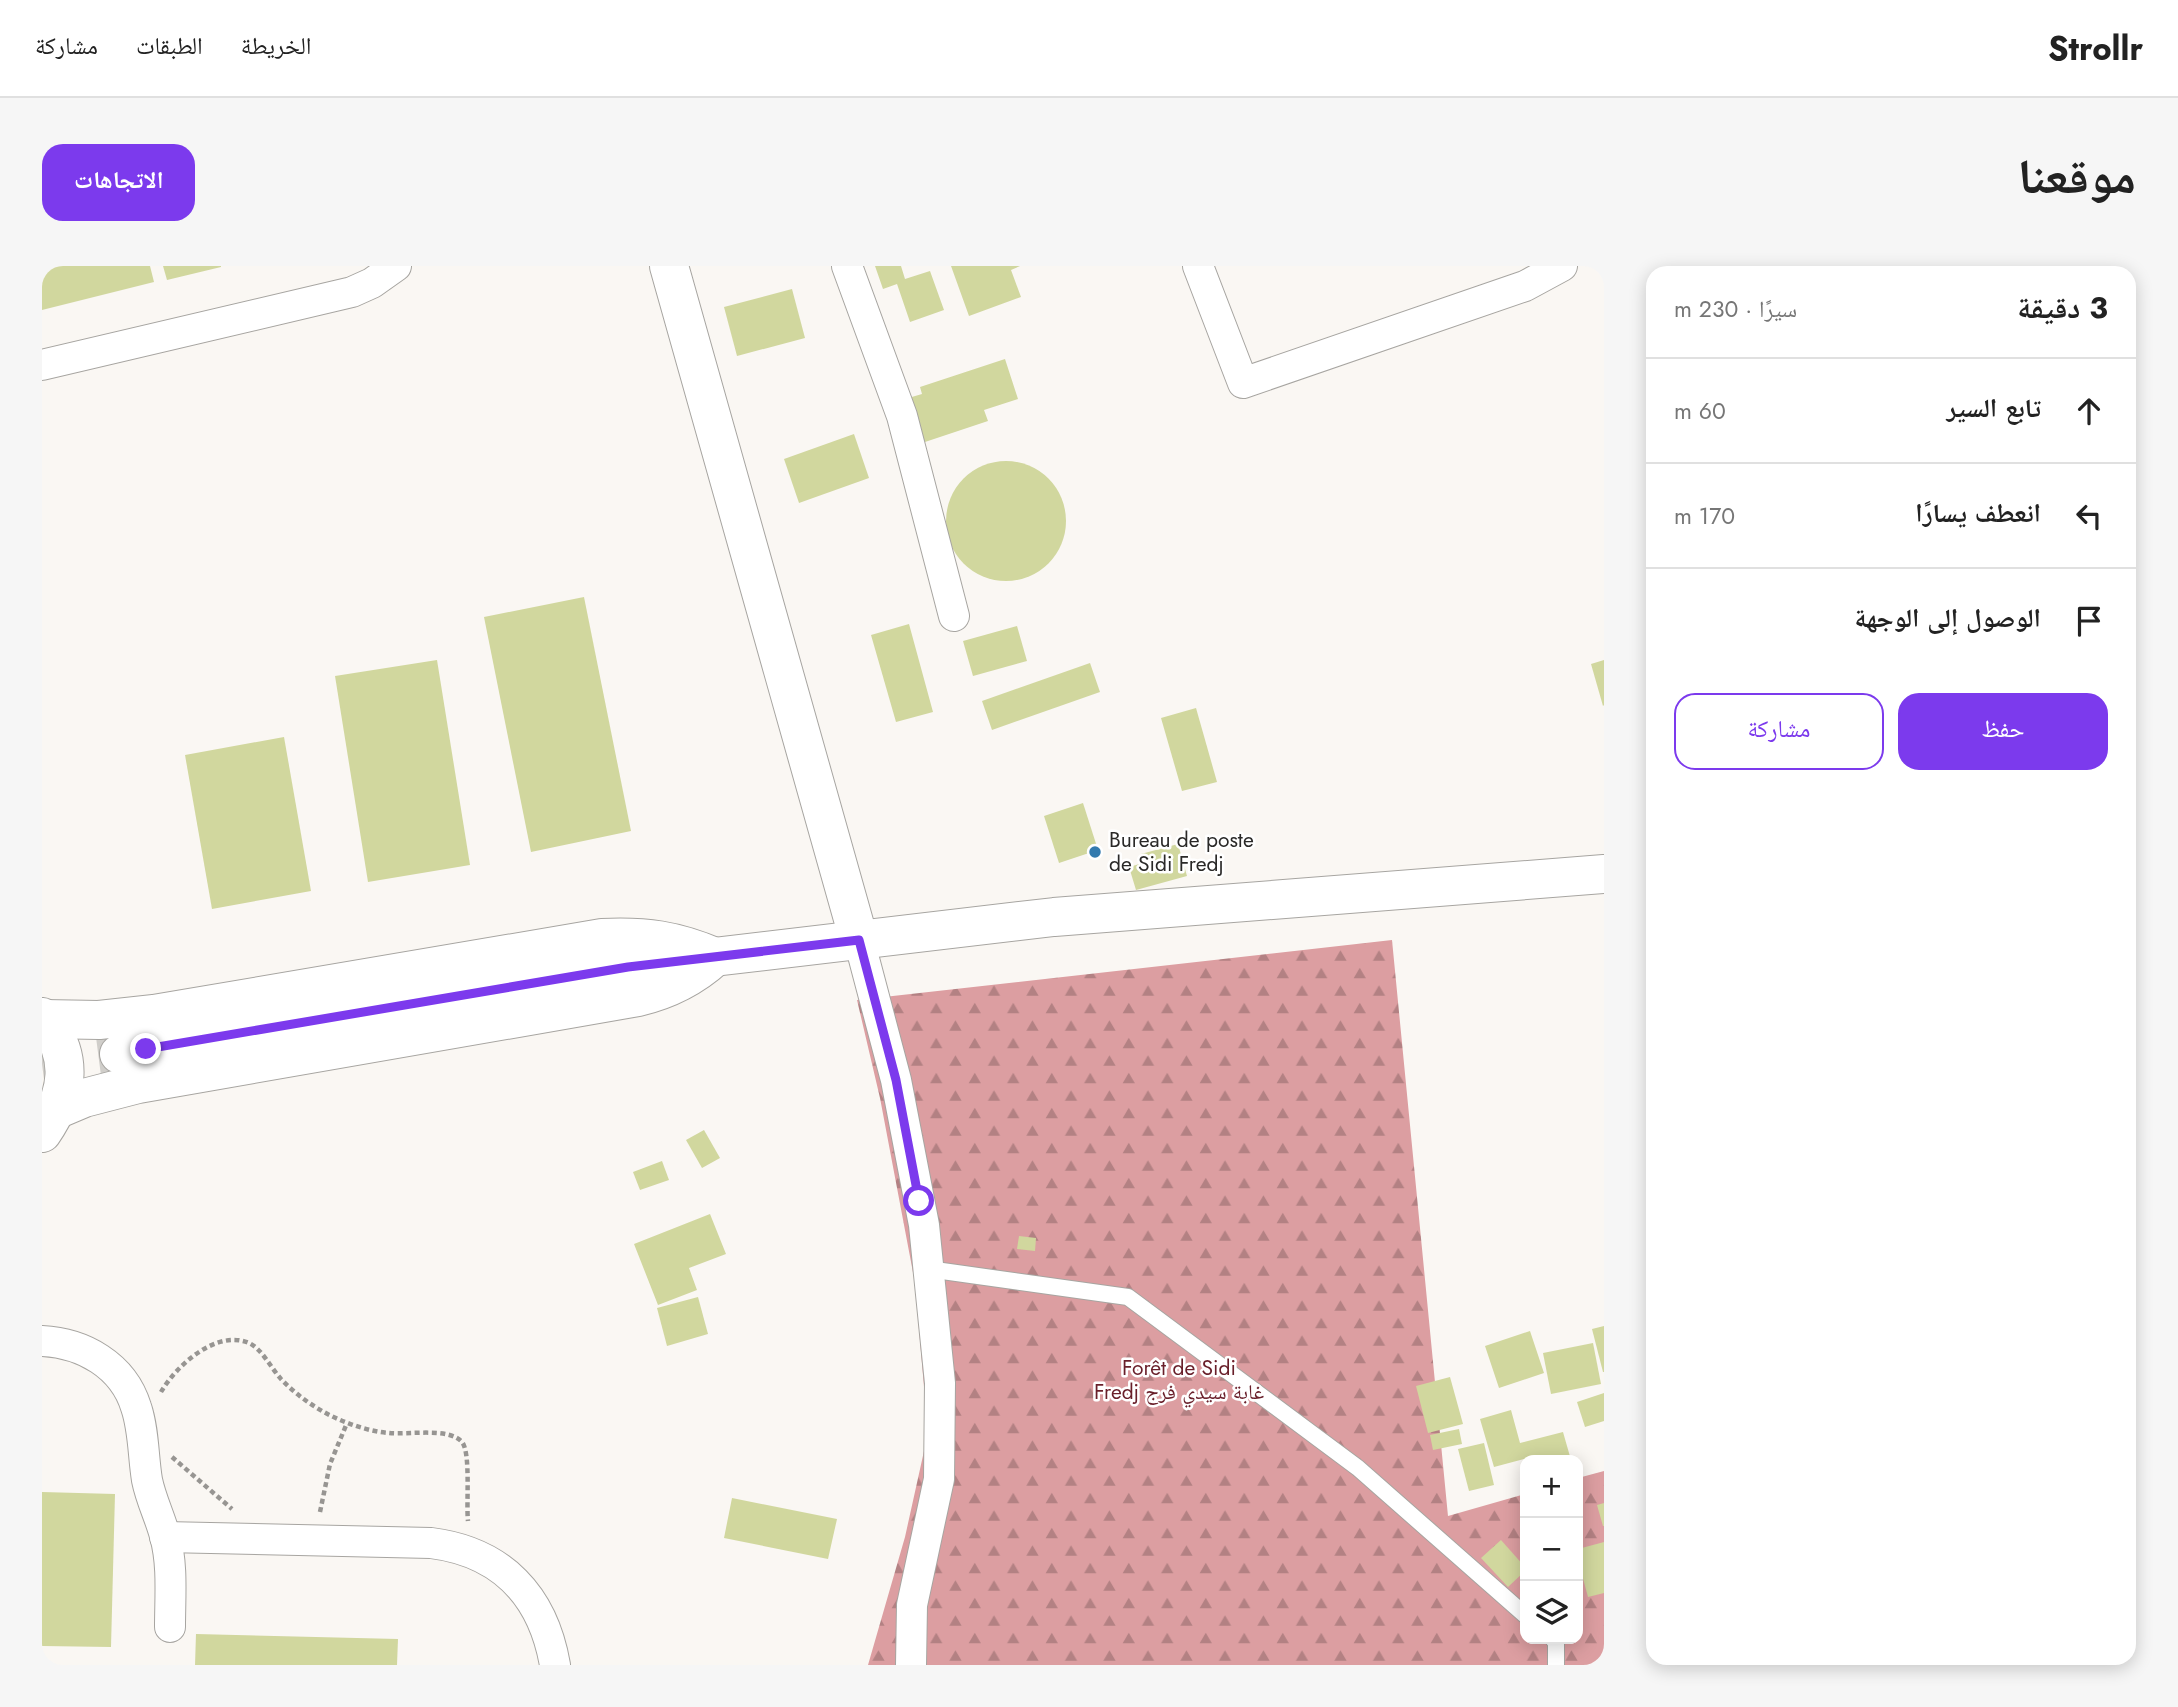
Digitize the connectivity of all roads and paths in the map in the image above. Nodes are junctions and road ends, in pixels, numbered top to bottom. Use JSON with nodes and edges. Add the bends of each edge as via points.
{"nodes":[{"id":1,"x":396,"y":266,"type":"edge"},
{"id":2,"x":669,"y":266,"type":"edge"},
{"id":3,"x":847,"y":266,"type":"edge"},
{"id":4,"x":1198,"y":266,"type":"edge"},
{"id":5,"x":1562,"y":266,"type":"edge"},
{"id":6,"x":42,"y":365,"type":"edge"},
{"id":7,"x":954,"y":616,"type":"dead end"},
{"id":8,"x":1604,"y":874,"type":"edge"},
{"id":9,"x":859,"y":940,"type":"junction"},
{"id":10,"x":715,"y":957,"type":"junction"},
{"id":11,"x":43,"y":1018,"type":"edge"},
{"id":12,"x":119,"y":1054,"type":"tunnel mouth"},
{"id":13,"x":50,"y":1121,"type":"edge"},
{"id":14,"x":928,"y":1269,"type":"junction"},
{"id":15,"x":42,"y":1341,"type":"edge"},
{"id":16,"x":157,"y":1399,"type":"dead end"},
{"id":17,"x":347,"y":1423,"type":"junction"},
{"id":18,"x":141,"y":1429,"type":"junction"},
{"id":19,"x":166,"y":1537,"type":"junction"},
{"id":20,"x":267,"y":1539,"type":"junction"},
{"id":21,"x":320,"y":1540,"type":"junction"},
{"id":22,"x":461,"y":1549,"type":"junction"},
{"id":23,"x":1520,"y":1611,"type":"edge"},
{"id":24,"x":170,"y":1627,"type":"dead end"},
{"id":25,"x":1556,"y":1644,"type":"edge"},
{"id":26,"x":555,"y":1665,"type":"edge"},
{"id":27,"x":911,"y":1665,"type":"edge"},
{"id":28,"x":1556,"y":1665,"type":"edge"}],
"edges":[{"from":1,"to":6,"type":"street","via":[[352,292]]},
{"from":2,"to":9,"type":"main road"},
{"from":3,"to":7,"type":"street","via":[[902,416]]},
{"from":4,"to":5,"type":"street","via":[[1243,383],[1525,286]]},
{"from":8,"to":9,"type":"main road","via":[[1054,917]]},
{"from":9,"to":10,"type":"main road"},
{"from":9,"to":14,"type":"street","via":[[896,1080]]},
{"from":10,"to":11,"type":"main road","via":[[660,939],[602,939],[154,1014],[99,1020]]},
{"from":10,"to":12,"type":"main road","via":[[628,967]]},
{"from":10,"to":13,"type":"main road","via":[[680,983],[638,998],[138,1084],[84,1098]]},
{"from":11,"to":13,"type":"main road","via":[[57,1039],[64,1062],[64,1086]]},
{"from":14,"to":23,"type":"lane","via":[[1128,1297],[1358,1468]]},
{"from":14,"to":27,"type":"street","via":[[940,1383],[939,1479],[912,1605]]},
{"from":15,"to":18,"type":"street","via":[[86,1350],[113,1369],[131,1394]]},
{"from":16,"to":17,"type":"path","via":[[169,1379],[191,1358],[218,1343],[239,1341],[258,1350],[296,1394]]},
{"from":17,"to":21,"type":"path","via":[[324,1485]]},
{"from":17,"to":22,"type":"path","via":[[386,1433],[443,1433],[459,1438],[468,1456],[468,1524]]},
{"from":18,"to":19,"type":"street","via":[[147,1481]]},
{"from":18,"to":20,"type":"path"},
{"from":19,"to":20,"type":"street"},
{"from":19,"to":24,"type":"street"},
{"from":20,"to":21,"type":"street"},
{"from":21,"to":22,"type":"street","via":[[431,1543]]},
{"from":22,"to":26,"type":"street","via":[[493,1564],[520,1586],[541,1615]]},
{"from":25,"to":28,"type":"lane"}]}
